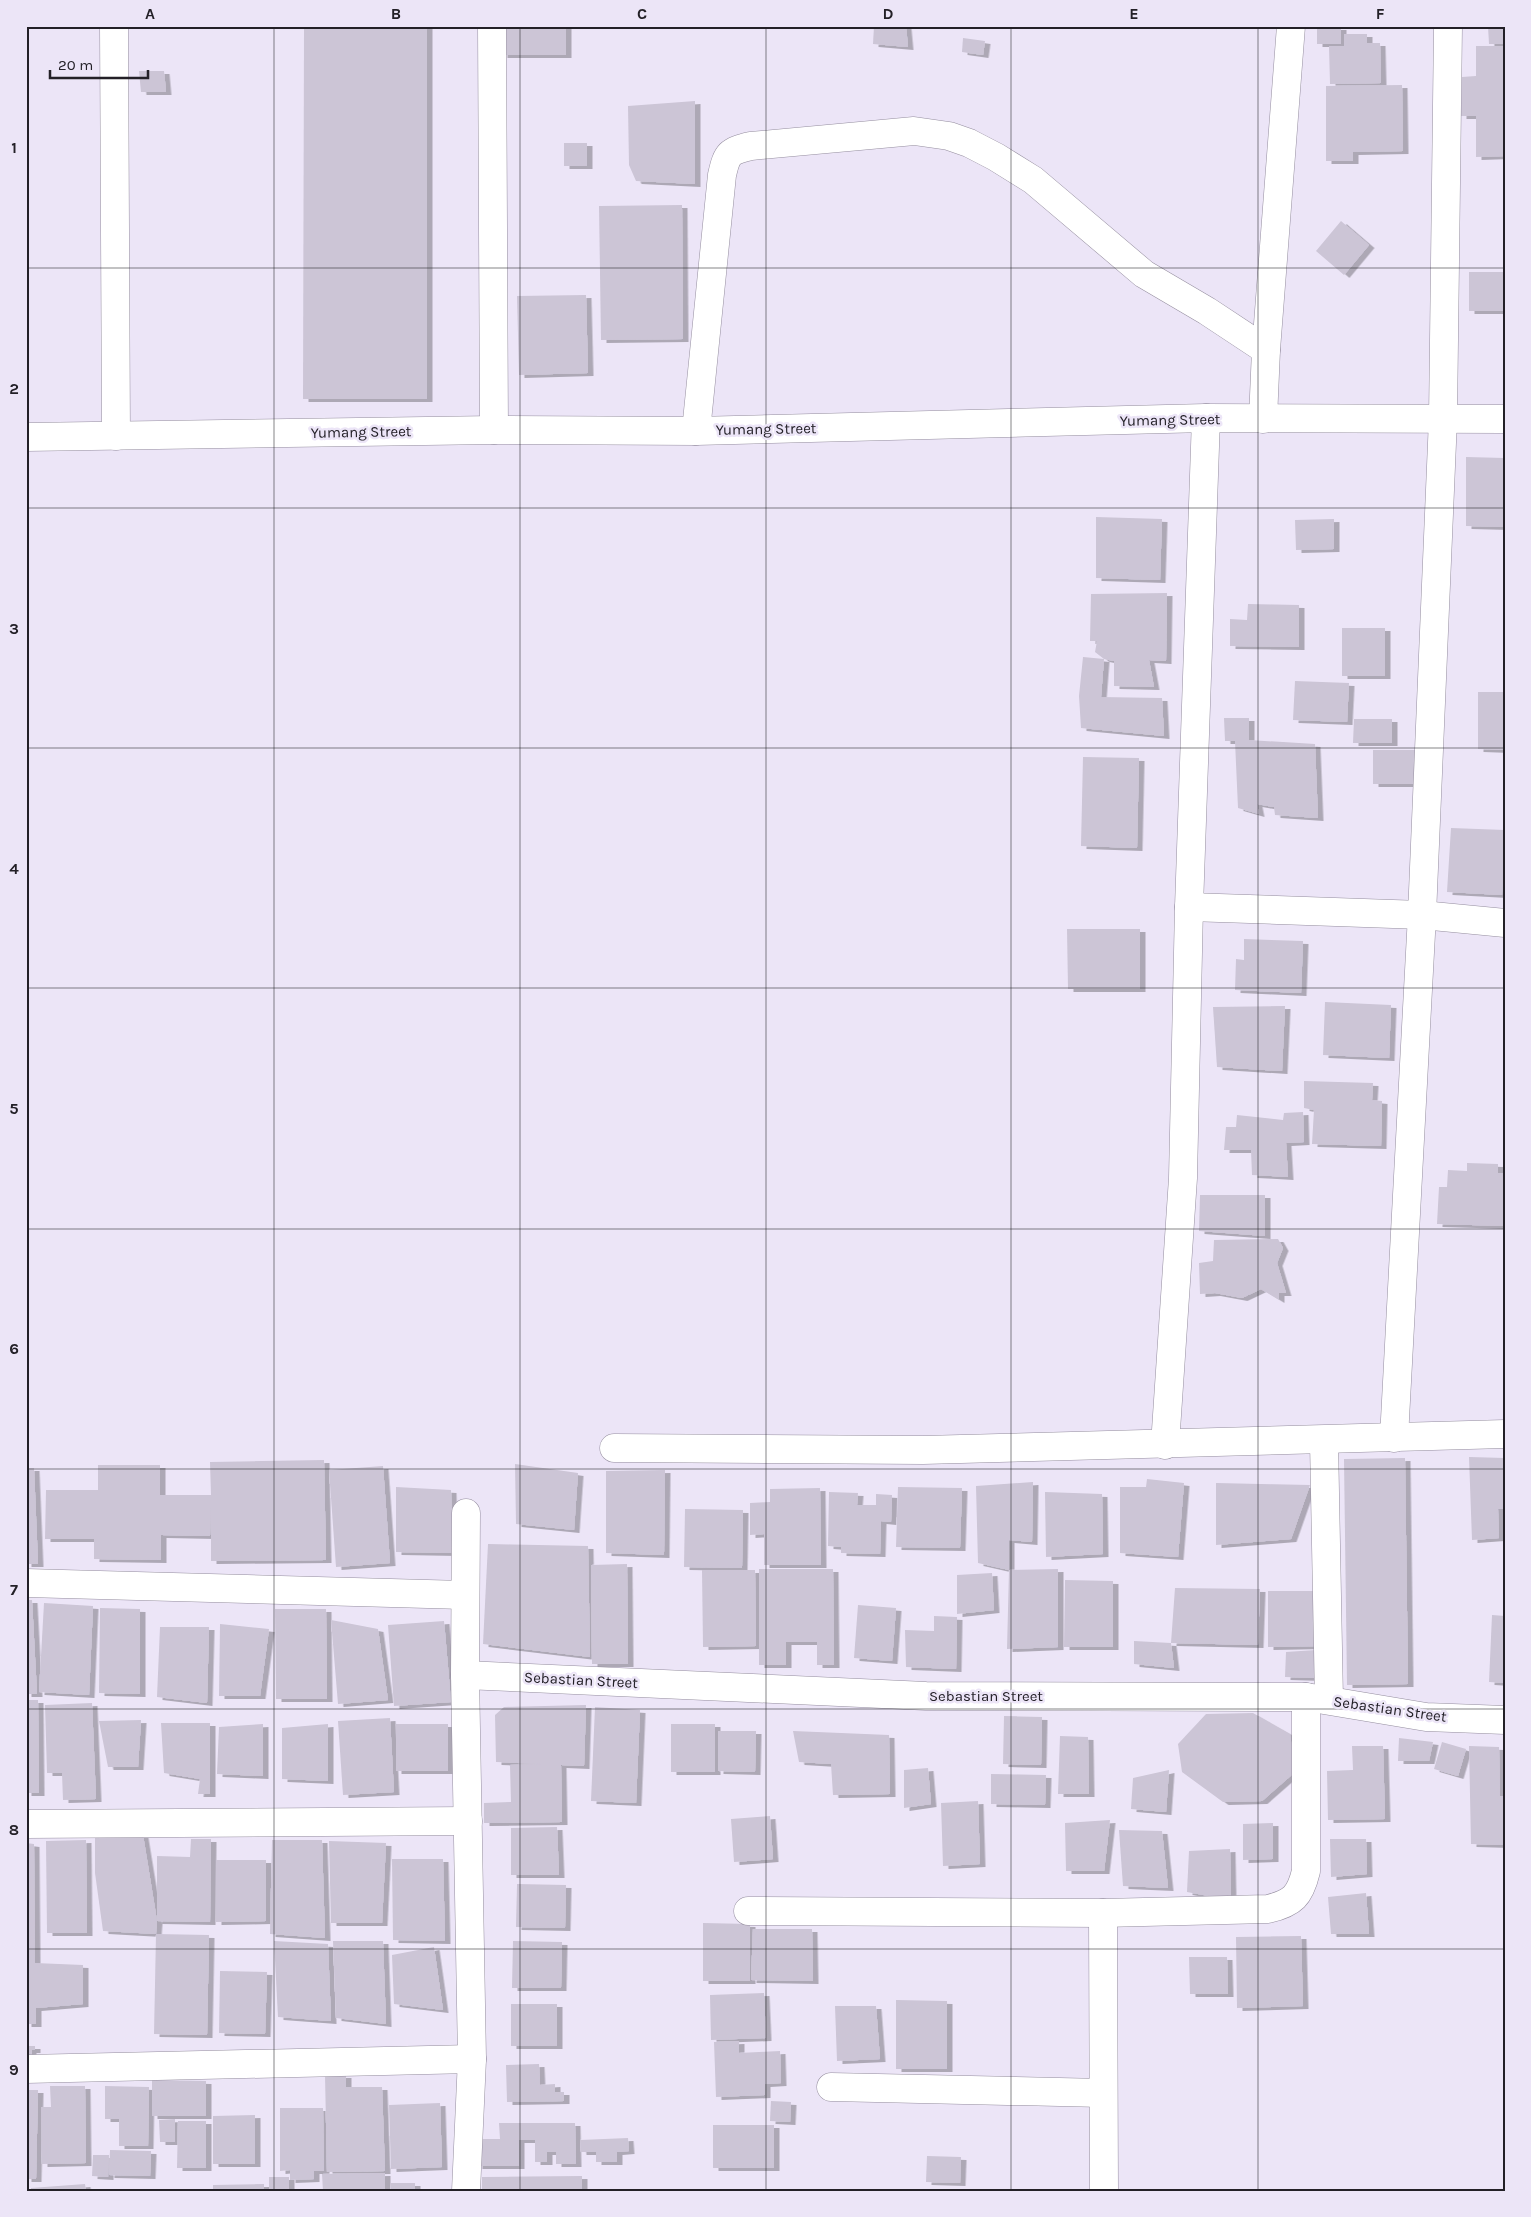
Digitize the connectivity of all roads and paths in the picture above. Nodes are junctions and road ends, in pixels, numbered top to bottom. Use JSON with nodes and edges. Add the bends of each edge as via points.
{"nodes":[{"id":1,"x":114,"y":26,"type":"edge"},
{"id":2,"x":492,"y":26,"type":"edge"},
{"id":3,"x":1291,"y":26,"type":"edge"},
{"id":4,"x":1448,"y":26,"type":"edge"},
{"id":5,"x":1266,"y":350,"type":"junction"},
{"id":6,"x":1206,"y":418,"type":"junction"},
{"id":7,"x":1263,"y":419,"type":"junction"},
{"id":8,"x":1443,"y":419,"type":"junction"},
{"id":9,"x":1505,"y":419,"type":"edge"},
{"id":10,"x":494,"y":430,"type":"junction"},
{"id":11,"x":696,"y":431,"type":"junction"},
{"id":12,"x":116,"y":436,"type":"junction"},
{"id":13,"x":26,"y":437,"type":"edge"},
{"id":14,"x":1189,"y":907,"type":"junction"},
{"id":15,"x":1422,"y":915,"type":"junction"},
{"id":16,"x":1505,"y":923,"type":"edge"},
{"id":17,"x":1505,"y":1434,"type":"edge"},
{"id":18,"x":1394,"y":1438,"type":"junction"},
{"id":19,"x":1324,"y":1441,"type":"junction"},
{"id":20,"x":1165,"y":1445,"type":"junction"},
{"id":21,"x":614,"y":1448,"type":"dead end"},
{"id":22,"x":466,"y":1514,"type":"dead end"},
{"id":23,"x":26,"y":1583,"type":"edge"},
{"id":24,"x":464,"y":1595,"type":"junction"},
{"id":25,"x":465,"y":1675,"type":"junction"},
{"id":26,"x":1317,"y":1698,"type":"junction"},
{"id":27,"x":1505,"y":1720,"type":"edge"},
{"id":28,"x":468,"y":1821,"type":"junction"},
{"id":29,"x":26,"y":1824,"type":"edge"},
{"id":30,"x":748,"y":1911,"type":"dead end"},
{"id":31,"x":1103,"y":1913,"type":"junction"},
{"id":32,"x":472,"y":2059,"type":"junction"},
{"id":33,"x":26,"y":2069,"type":"edge"},
{"id":34,"x":831,"y":2087,"type":"dead end"},
{"id":35,"x":1103,"y":2093,"type":"junction"},
{"id":36,"x":466,"y":2191,"type":"edge"},
{"id":37,"x":1104,"y":2191,"type":"edge"}],
"edges":[{"from":1,"to":12,"type":"street"},
{"from":2,"to":10,"type":"street"},
{"from":3,"to":5,"type":"street"},
{"from":4,"to":8,"type":"street"},
{"from":5,"to":7,"type":"street"},
{"from":5,"to":11,"type":"street","via":[[1144,274],[1033,180],[969,143],[949,136],[914,131],[751,146],[735,150],[726,157],[722,175]]},
{"from":6,"to":7,"type":"street","name":"Yumang Street"},
{"from":6,"to":11,"type":"street","name":"Yumang Street"},
{"from":6,"to":14,"type":"street"},
{"from":7,"to":8,"type":"street","name":"Yumang Street"},
{"from":8,"to":9,"type":"street","name":"Yumang Street"},
{"from":8,"to":15,"type":"street"},
{"from":10,"to":11,"type":"street","name":"Yumang Street"},
{"from":10,"to":12,"type":"street","name":"Yumang Street"},
{"from":12,"to":13,"type":"street","name":"Yumang Street"},
{"from":14,"to":15,"type":"street"},
{"from":14,"to":20,"type":"street","via":[[1181,1213]]},
{"from":15,"to":16,"type":"street"},
{"from":15,"to":18,"type":"street"},
{"from":17,"to":18,"type":"street"},
{"from":18,"to":19,"type":"street"},
{"from":19,"to":20,"type":"street"},
{"from":19,"to":26,"type":"street"},
{"from":20,"to":21,"type":"street","via":[[923,1450]]},
{"from":22,"to":24,"type":"street"},
{"from":23,"to":24,"type":"street"},
{"from":24,"to":25,"type":"street"},
{"from":25,"to":26,"type":"street","name":"Sebastian Street","via":[[926,1696]]},
{"from":25,"to":28,"type":"street"},
{"from":26,"to":27,"type":"street","name":"Sebastian Street","via":[[1426,1717]]},
{"from":26,"to":31,"type":"street","via":[[1306,1871],[1302,1889],[1294,1898],[1283,1906],[1268,1910]]},
{"from":28,"to":29,"type":"street"},
{"from":28,"to":32,"type":"street"},
{"from":30,"to":31,"type":"street"},
{"from":31,"to":35,"type":"street"},
{"from":32,"to":33,"type":"street"},
{"from":32,"to":36,"type":"street"},
{"from":34,"to":35,"type":"street"},
{"from":35,"to":37,"type":"street"}]}
